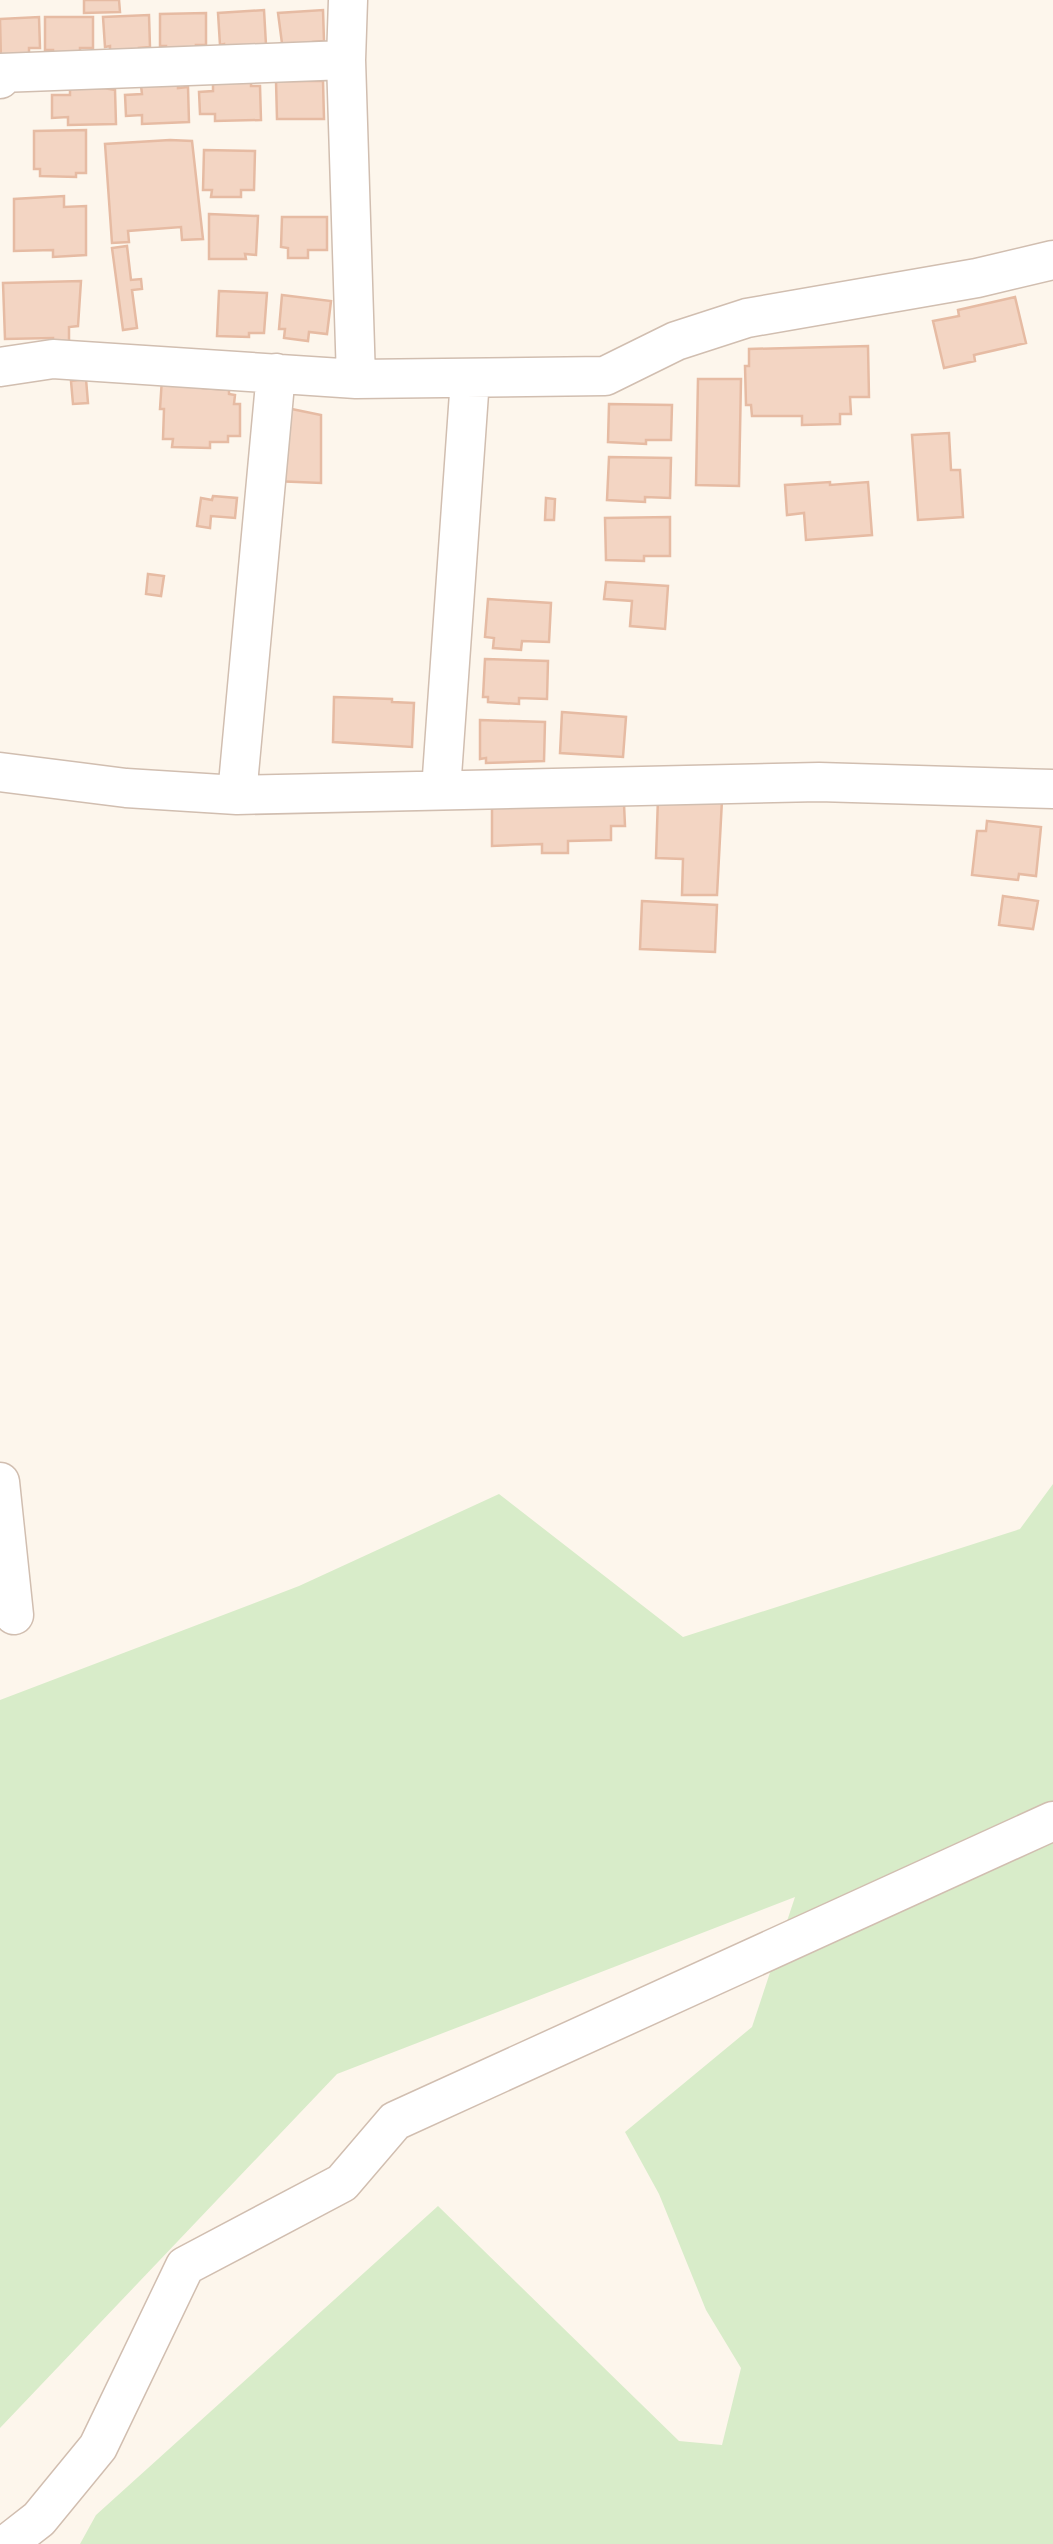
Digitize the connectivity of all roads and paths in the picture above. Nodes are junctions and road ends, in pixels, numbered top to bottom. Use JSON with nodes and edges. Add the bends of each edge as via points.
{"nodes":[{"id":1,"x":348,"y":0,"type":"edge"},
{"id":2,"x":346,"y":60,"type":"junction"},
{"id":3,"x":0,"y":79,"type":"edge"},
{"id":4,"x":1053,"y":260,"type":"edge"},
{"id":5,"x":0,"y":367,"type":"edge"},
{"id":6,"x":276,"y":373,"type":"junction"},
{"id":7,"x":356,"y":379,"type":"junction"},
{"id":8,"x":470,"y":379,"type":"junction"},
{"id":9,"x":0,"y":772,"type":"edge"},
{"id":10,"x":1053,"y":789,"type":"edge"},
{"id":11,"x":441,"y":790,"type":"junction"},
{"id":12,"x":237,"y":794,"type":"junction"},
{"id":13,"x":0,"y":1482,"type":"edge"},
{"id":14,"x":14,"y":1615,"type":"dead end"},
{"id":15,"x":1053,"y":1820,"type":"edge"},
{"id":16,"x":7,"y":2544,"type":"edge"}],
"edges":[{"from":1,"to":2,"type":"street"},
{"from":2,"to":3,"type":"street","via":[[0,72]]},
{"from":2,"to":7,"type":"street"},
{"from":4,"to":8,"type":"street","via":[[748,318],[676,341],[605,376]]},
{"from":5,"to":6,"type":"street","via":[[53,359]]},
{"from":6,"to":7,"type":"street"},
{"from":6,"to":12,"type":"street"},
{"from":7,"to":8,"type":"street"},
{"from":8,"to":11,"type":"street"},
{"from":9,"to":12,"type":"street"},
{"from":10,"to":11,"type":"street","via":[[819,782]]},
{"from":11,"to":12,"type":"street"},
{"from":13,"to":14,"type":"street"},
{"from":15,"to":16,"type":"street","via":[[396,2122],[342,2182],[184,2266],[98,2447],[39,2518]]}]}
